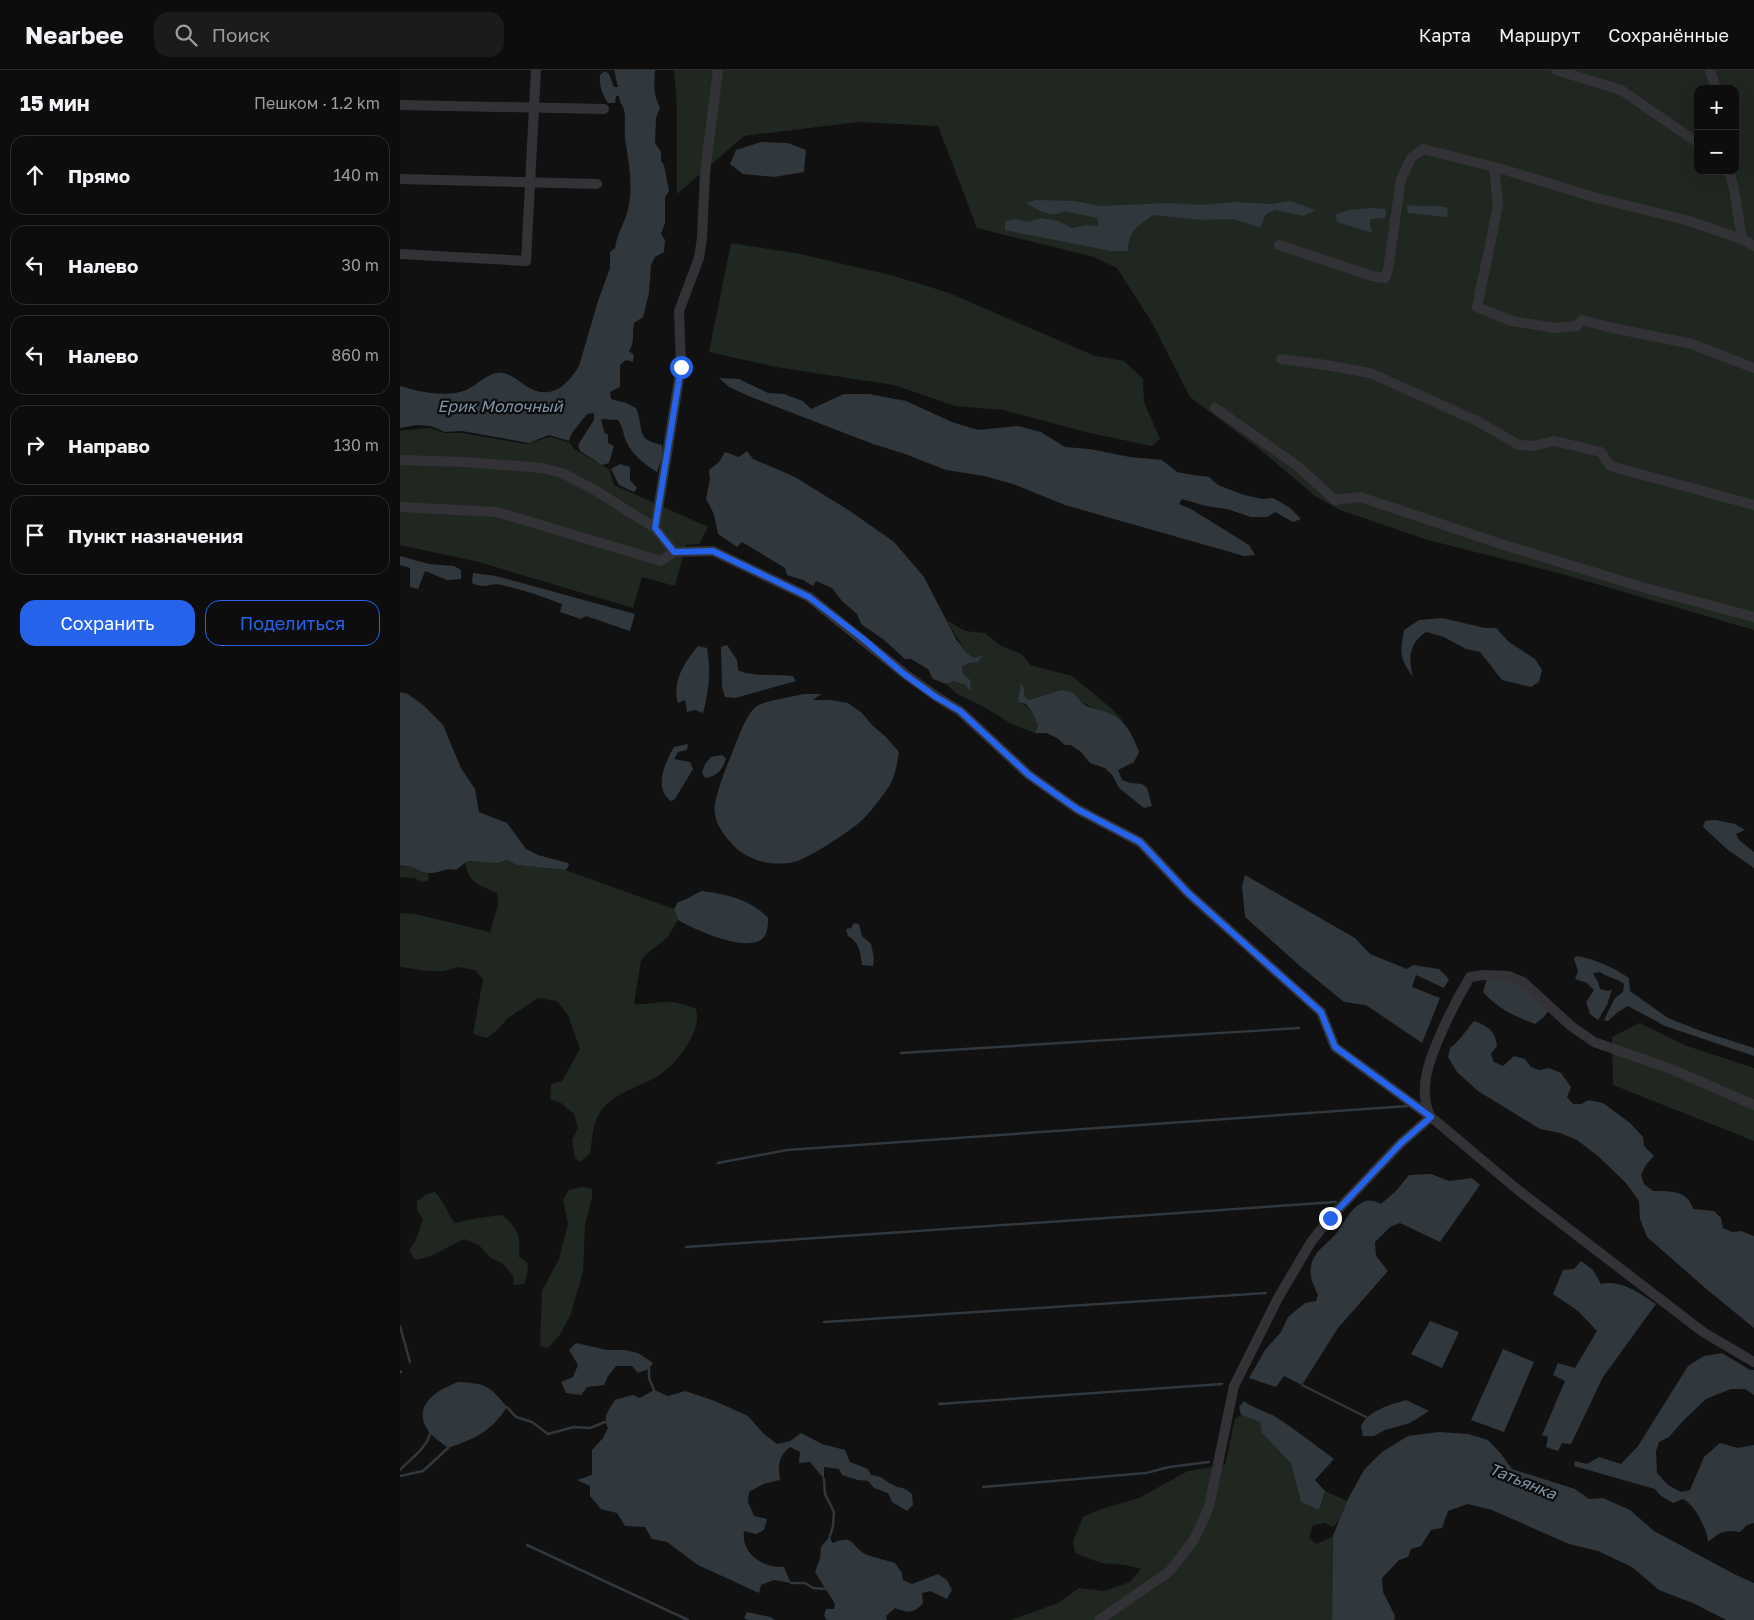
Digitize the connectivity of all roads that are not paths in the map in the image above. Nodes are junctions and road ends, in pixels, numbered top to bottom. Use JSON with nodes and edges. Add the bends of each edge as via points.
{"nodes":[{"id":1,"x":536,"y":70,"type":"edge"},
{"id":2,"x":718,"y":70,"type":"edge"},
{"id":3,"x":1556,"y":70,"type":"edge"},
{"id":4,"x":1710,"y":70,"type":"edge"},
{"id":5,"x":1715,"y":85,"type":"edge"},
{"id":6,"x":400,"y":105,"type":"edge"},
{"id":7,"x":534,"y":108,"type":"junction"},
{"id":8,"x":604,"y":109,"type":"dead end"},
{"id":9,"x":1694,"y":140,"type":"edge"},
{"id":10,"x":1494,"y":167,"type":"junction"},
{"id":11,"x":1730,"y":175,"type":"edge"},
{"id":12,"x":400,"y":179,"type":"edge"},
{"id":13,"x":530,"y":181,"type":"junction"},
{"id":14,"x":597,"y":184,"type":"dead end"},
{"id":15,"x":1742,"y":239,"type":"junction"},
{"id":16,"x":1279,"y":245,"type":"dead end"},
{"id":17,"x":1754,"y":246,"type":"edge"},
{"id":18,"x":400,"y":254,"type":"edge"},
{"id":19,"x":1281,"y":359,"type":"dead end"},
{"id":20,"x":1754,"y":368,"type":"edge"},
{"id":21,"x":1215,"y":408,"type":"dead end"},
{"id":22,"x":400,"y":460,"type":"edge"},
{"id":23,"x":1754,"y":505,"type":"edge"},
{"id":24,"x":400,"y":507,"type":"edge"},
{"id":25,"x":655,"y":528,"type":"junction"},
{"id":26,"x":674,"y":552,"type":"junction"},
{"id":27,"x":1754,"y":617,"type":"edge"},
{"id":28,"x":1754,"y":1105,"type":"edge"},
{"id":29,"x":1431,"y":1117,"type":"junction"},
{"id":30,"x":1754,"y":1362,"type":"edge"},
{"id":31,"x":1099,"y":1620,"type":"edge"}],
"edges":[{"from":1,"to":7,"type":"street"},
{"from":2,"to":25,"type":"street","via":[[704,173],[702,238],[699,258],[679,311],[681,367]]},
{"from":3,"to":9,"type":"street","via":[[1622,90]]},
{"from":4,"to":5,"type":"street"},
{"from":6,"to":7,"type":"street"},
{"from":7,"to":8,"type":"street"},
{"from":7,"to":13,"type":"street"},
{"from":10,"to":15,"type":"street","via":[[1686,220]]},
{"from":10,"to":16,"type":"street","via":[[1423,149],[1411,158],[1401,179],[1385,278]]},
{"from":10,"to":20,"type":"street","via":[[1498,206],[1476,308],[1512,321],[1555,328],[1577,326],[1582,320],[1692,344]]},
{"from":11,"to":15,"type":"street"},
{"from":12,"to":13,"type":"street"},
{"from":13,"to":14,"type":"street"},
{"from":13,"to":18,"type":"street","via":[[526,261]]},
{"from":15,"to":17,"type":"street"},
{"from":19,"to":23,"type":"street","via":[[1370,374],[1477,422],[1519,445],[1534,446],[1554,441],[1601,452],[1610,466]]},
{"from":21,"to":27,"type":"street","via":[[1296,465],[1335,500],[1360,497],[1645,588]]},
{"from":22,"to":25,"type":"street","via":[[542,468],[562,473]]},
{"from":24,"to":26,"type":"street","via":[[497,512],[661,561]]},
{"from":25,"to":26,"type":"street"},
{"from":26,"to":29,"type":"street","via":[[713,551],[809,597],[904,674],[960,711],[1029,775],[1077,809],[1140,842],[1188,893],[1321,1012],[1335,1047]]},
{"from":28,"to":29,"type":"street","via":[[1594,1042],[1571,1026],[1523,982],[1508,976],[1484,974],[1470,977],[1430,1060],[1424,1086],[1426,1107]]},
{"from":29,"to":30,"type":"street","via":[[1518,1190],[1702,1332]]},
{"from":29,"to":31,"type":"street","via":[[1401,1143],[1330,1218],[1311,1242],[1278,1298],[1234,1386],[1208,1507],[1195,1538],[1170,1571]]}]}
